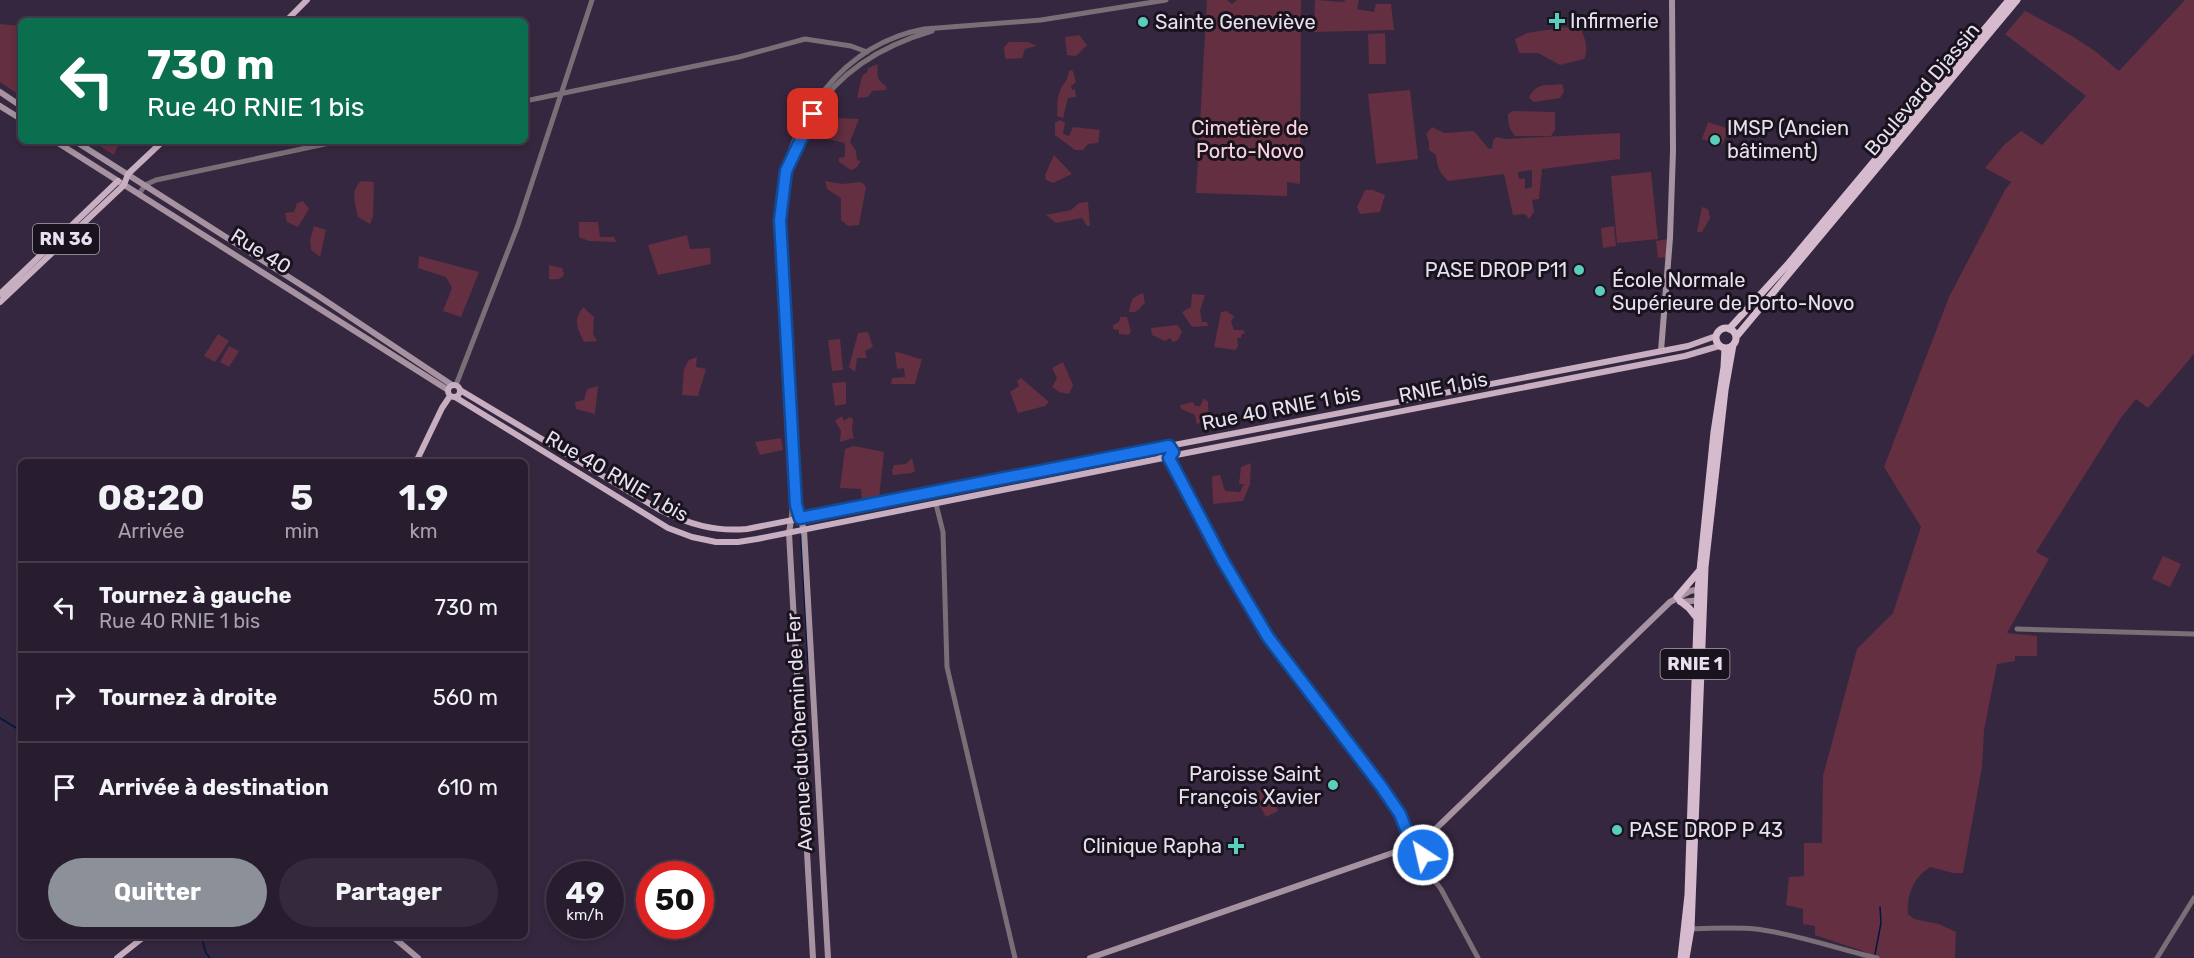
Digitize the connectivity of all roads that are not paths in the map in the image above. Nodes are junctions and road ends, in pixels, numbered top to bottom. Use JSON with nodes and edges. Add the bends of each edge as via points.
{"nodes":[{"id":1,"x":307,"y":0,"type":"edge"},
{"id":2,"x":592,"y":0,"type":"edge"},
{"id":3,"x":1166,"y":0,"type":"edge"},
{"id":4,"x":1672,"y":0,"type":"edge"},
{"id":5,"x":2009,"y":0,"type":"edge"},
{"id":6,"x":2017,"y":0,"type":"edge"},
{"id":7,"x":289,"y":18,"type":"edge"},
{"id":8,"x":939,"y":29,"type":"junction"},
{"id":9,"x":867,"y":52,"type":"junction"},
{"id":10,"x":0,"y":92,"type":"edge"},
{"id":11,"x":561,"y":93,"type":"junction"},
{"id":12,"x":528,"y":100,"type":"edge"},
{"id":13,"x":18,"y":104,"type":"edge"},
{"id":14,"x":0,"y":106,"type":"edge"},
{"id":15,"x":18,"y":117,"type":"edge"},
{"id":16,"x":60,"y":144,"type":"edge"},
{"id":17,"x":80,"y":144,"type":"edge"},
{"id":18,"x":160,"y":144,"type":"edge"},
{"id":19,"x":325,"y":144,"type":"edge"},
{"id":20,"x":129,"y":174,"type":"junction"},
{"id":21,"x":121,"y":183,"type":"junction"},
{"id":22,"x":145,"y":185,"type":"junction"},
{"id":23,"x":139,"y":194,"type":"junction"},
{"id":24,"x":0,"y":294,"type":"edge"},
{"id":25,"x":0,"y":302,"type":"edge"},
{"id":26,"x":1729,"y":329,"type":"junction"},
{"id":27,"x":1716,"y":336,"type":"junction"},
{"id":28,"x":1736,"y":337,"type":"junction"},
{"id":29,"x":1733,"y":345,"type":"junction"},
{"id":30,"x":1722,"y":347,"type":"junction"},
{"id":31,"x":1662,"y":351,"type":"junction"},
{"id":32,"x":454,"y":391,"type":"junction"},
{"id":33,"x":1166,"y":447,"type":"junction"},
{"id":34,"x":1168,"y":458,"type":"junction"},
{"id":35,"x":417,"y":459,"type":"edge"},
{"id":36,"x":936,"y":504,"type":"junction"},
{"id":37,"x":794,"y":506,"type":"junction"},
{"id":38,"x":800,"y":518,"type":"junction"},
{"id":39,"x":791,"y":520,"type":"junction"},
{"id":40,"x":804,"y":530,"type":"junction"},
{"id":41,"x":789,"y":532,"type":"junction"},
{"id":42,"x":1700,"y":570,"type":"junction"},
{"id":43,"x":1701,"y":589,"type":"junction"},
{"id":44,"x":1676,"y":600,"type":"junction"},
{"id":45,"x":1700,"y":601,"type":"junction"},
{"id":46,"x":1697,"y":618,"type":"junction"},
{"id":47,"x":2017,"y":629,"type":"dead end"},
{"id":48,"x":2194,"y":634,"type":"edge"},
{"id":49,"x":1411,"y":842,"type":"junction"},
{"id":50,"x":1419,"y":845,"type":"junction"},
{"id":51,"x":1401,"y":850,"type":"junction"},
{"id":52,"x":1419,"y":861,"type":"junction"},
{"id":53,"x":2194,"y":898,"type":"edge"},
{"id":54,"x":1691,"y":929,"type":"junction"},
{"id":55,"x":141,"y":939,"type":"edge"},
{"id":56,"x":396,"y":939,"type":"edge"},
{"id":57,"x":117,"y":958,"type":"edge"},
{"id":58,"x":418,"y":958,"type":"edge"},
{"id":59,"x":813,"y":958,"type":"edge"},
{"id":60,"x":828,"y":958,"type":"edge"},
{"id":61,"x":1015,"y":958,"type":"edge"},
{"id":62,"x":1090,"y":958,"type":"edge"},
{"id":63,"x":1478,"y":958,"type":"edge"},
{"id":64,"x":1681,"y":958,"type":"edge"},
{"id":65,"x":1686,"y":958,"type":"edge"},
{"id":66,"x":1877,"y":958,"type":"edge"},
{"id":67,"x":2157,"y":958,"type":"edge"}],
"edges":[{"from":1,"to":7,"type":"main road"},
{"from":2,"to":11,"type":"street"},
{"from":3,"to":8,"type":"street","via":[[1041,20]]},
{"from":4,"to":31,"type":"main road","via":[[1671,195]]},
{"from":5,"to":26,"type":"highway","name":"Boulevard Djassin","via":[[1750,309]]},
{"from":6,"to":28,"type":"highway","name":"Boulevard Djassin","number":"RNIE 1"},
{"from":8,"to":9,"type":"street","via":[[907,33]]},
{"from":8,"to":37,"type":"street","via":[[893,44],[838,83],[813,114],[786,171],[780,220]]},
{"from":9,"to":11,"type":"street","via":[[805,39],[739,57]]},
{"from":9,"to":37,"type":"street","via":[[838,74],[817,98],[796,137],[782,179],[778,238]]},
{"from":10,"to":13,"type":"main road"},
{"from":11,"to":12,"type":"street"},
{"from":11,"to":32,"type":"street","via":[[518,225]]},
{"from":14,"to":15,"type":"main road"},
{"from":16,"to":21,"type":"main road","name":"Rue 40"},
{"from":17,"to":20,"type":"main road","name":"Rue 40"},
{"from":18,"to":20,"type":"main road","number":"RN 36"},
{"from":19,"to":22,"type":"street"},
{"from":20,"to":21,"type":"main road","number":"RN 36"},
{"from":20,"to":22,"type":"main road","name":"Rue 40"},
{"from":21,"to":23,"type":"main road","name":"Rue 40"},
{"from":21,"to":24,"type":"main road","number":"RN 36"},
{"from":21,"to":25,"type":"main road","number":"RN 36"},
{"from":22,"to":23,"type":"street"},
{"from":22,"to":32,"type":"main road","name":"Rue 40","via":[[326,300]]},
{"from":23,"to":32,"type":"main road","name":"Rue 40"},
{"from":26,"to":27,"type":"highway","via":[[1724,328]]},
{"from":26,"to":28,"type":"highway"},
{"from":27,"to":30,"type":"highway","number":"RNIE 1"},
{"from":27,"to":31,"type":"main road","name":"Rue 40 RNIE 1 bis"},
{"from":28,"to":29,"type":"highway","number":"RNIE 1"},
{"from":29,"to":30,"type":"highway"},
{"from":29,"to":43,"type":"highway","number":"RNIE 1"},
{"from":30,"to":34,"type":"main road","name":"RNIE 1 bis"},
{"from":30,"to":42,"type":"highway","number":"RNIE 1","via":[[1725,362]]},
{"from":31,"to":33,"type":"main road","name":"Rue 40 RNIE 1 bis"},
{"from":32,"to":35,"type":"main road"},
{"from":32,"to":39,"type":"main road","name":"Rue 40 RNIE 1 bis","via":[[683,521],[726,530]]},
{"from":32,"to":41,"type":"main road","name":"Rue 40 RNIE 1 bis","via":[[641,513],[680,533],[727,543]]},
{"from":33,"to":34,"type":"main road","via":[[1173,452]]},
{"from":33,"to":34,"type":"main road","via":[[1160,453]]},
{"from":33,"to":38,"type":"main road","name":"Rue 40 RNIE 1 bis"},
{"from":34,"to":36,"type":"main road","name":"Rue 40 RNIE 1 bis"},
{"from":34,"to":49,"type":"street","via":[[1268,637],[1381,786],[1400,814]]},
{"from":36,"to":40,"type":"main road","name":"Rue 40 RNIE 1 bis"},
{"from":36,"to":61,"type":"street","via":[[943,532],[947,667]]},
{"from":37,"to":38,"type":"street","name":"Avenue du Chemin de Fer"},
{"from":37,"to":39,"type":"street","name":"Avenue du Chemin de Fer"},
{"from":38,"to":39,"type":"main road","name":"Rue 40 RNIE 1 bis"},
{"from":38,"to":40,"type":"main road","name":"Avenue du Chemin de Fer"},
{"from":39,"to":41,"type":"main road","name":"Avenue du Chemin de Fer"},
{"from":40,"to":41,"type":"main road","name":"Rue 40 RNIE 1 bis"},
{"from":40,"to":60,"type":"main road","name":"Avenue du Chemin de Fer"},
{"from":41,"to":59,"type":"main road","name":"Avenue du Chemin de Fer"},
{"from":42,"to":43,"type":"highway","number":"RNIE 1"},
{"from":42,"to":44,"type":"highway"},
{"from":43,"to":44,"type":"main road"},
{"from":43,"to":45,"type":"highway","number":"RNIE 1"},
{"from":44,"to":45,"type":"main road"},
{"from":44,"to":46,"type":"highway"},
{"from":44,"to":50,"type":"main road"},
{"from":45,"to":46,"type":"highway","number":"RNIE 1"},
{"from":45,"to":54,"type":"highway","number":"RNIE 1"},
{"from":46,"to":64,"type":"highway","number":"RNIE 1","via":[[1688,895]]},
{"from":47,"to":48,"type":"street"},
{"from":49,"to":50,"type":"main road"},
{"from":49,"to":51,"type":"main road"},
{"from":50,"to":52,"type":"main road","via":[[1423,855]]},
{"from":51,"to":52,"type":"main road","via":[[1406,862]]},
{"from":51,"to":62,"type":"main road"},
{"from":52,"to":63,"type":"street","via":[[1441,889]]},
{"from":53,"to":67,"type":"street"},
{"from":54,"to":65,"type":"highway","number":"RNIE 1"},
{"from":54,"to":66,"type":"street","via":[[1754,929]]},
{"from":55,"to":57,"type":"main road"},
{"from":56,"to":58,"type":"main road"}]}
